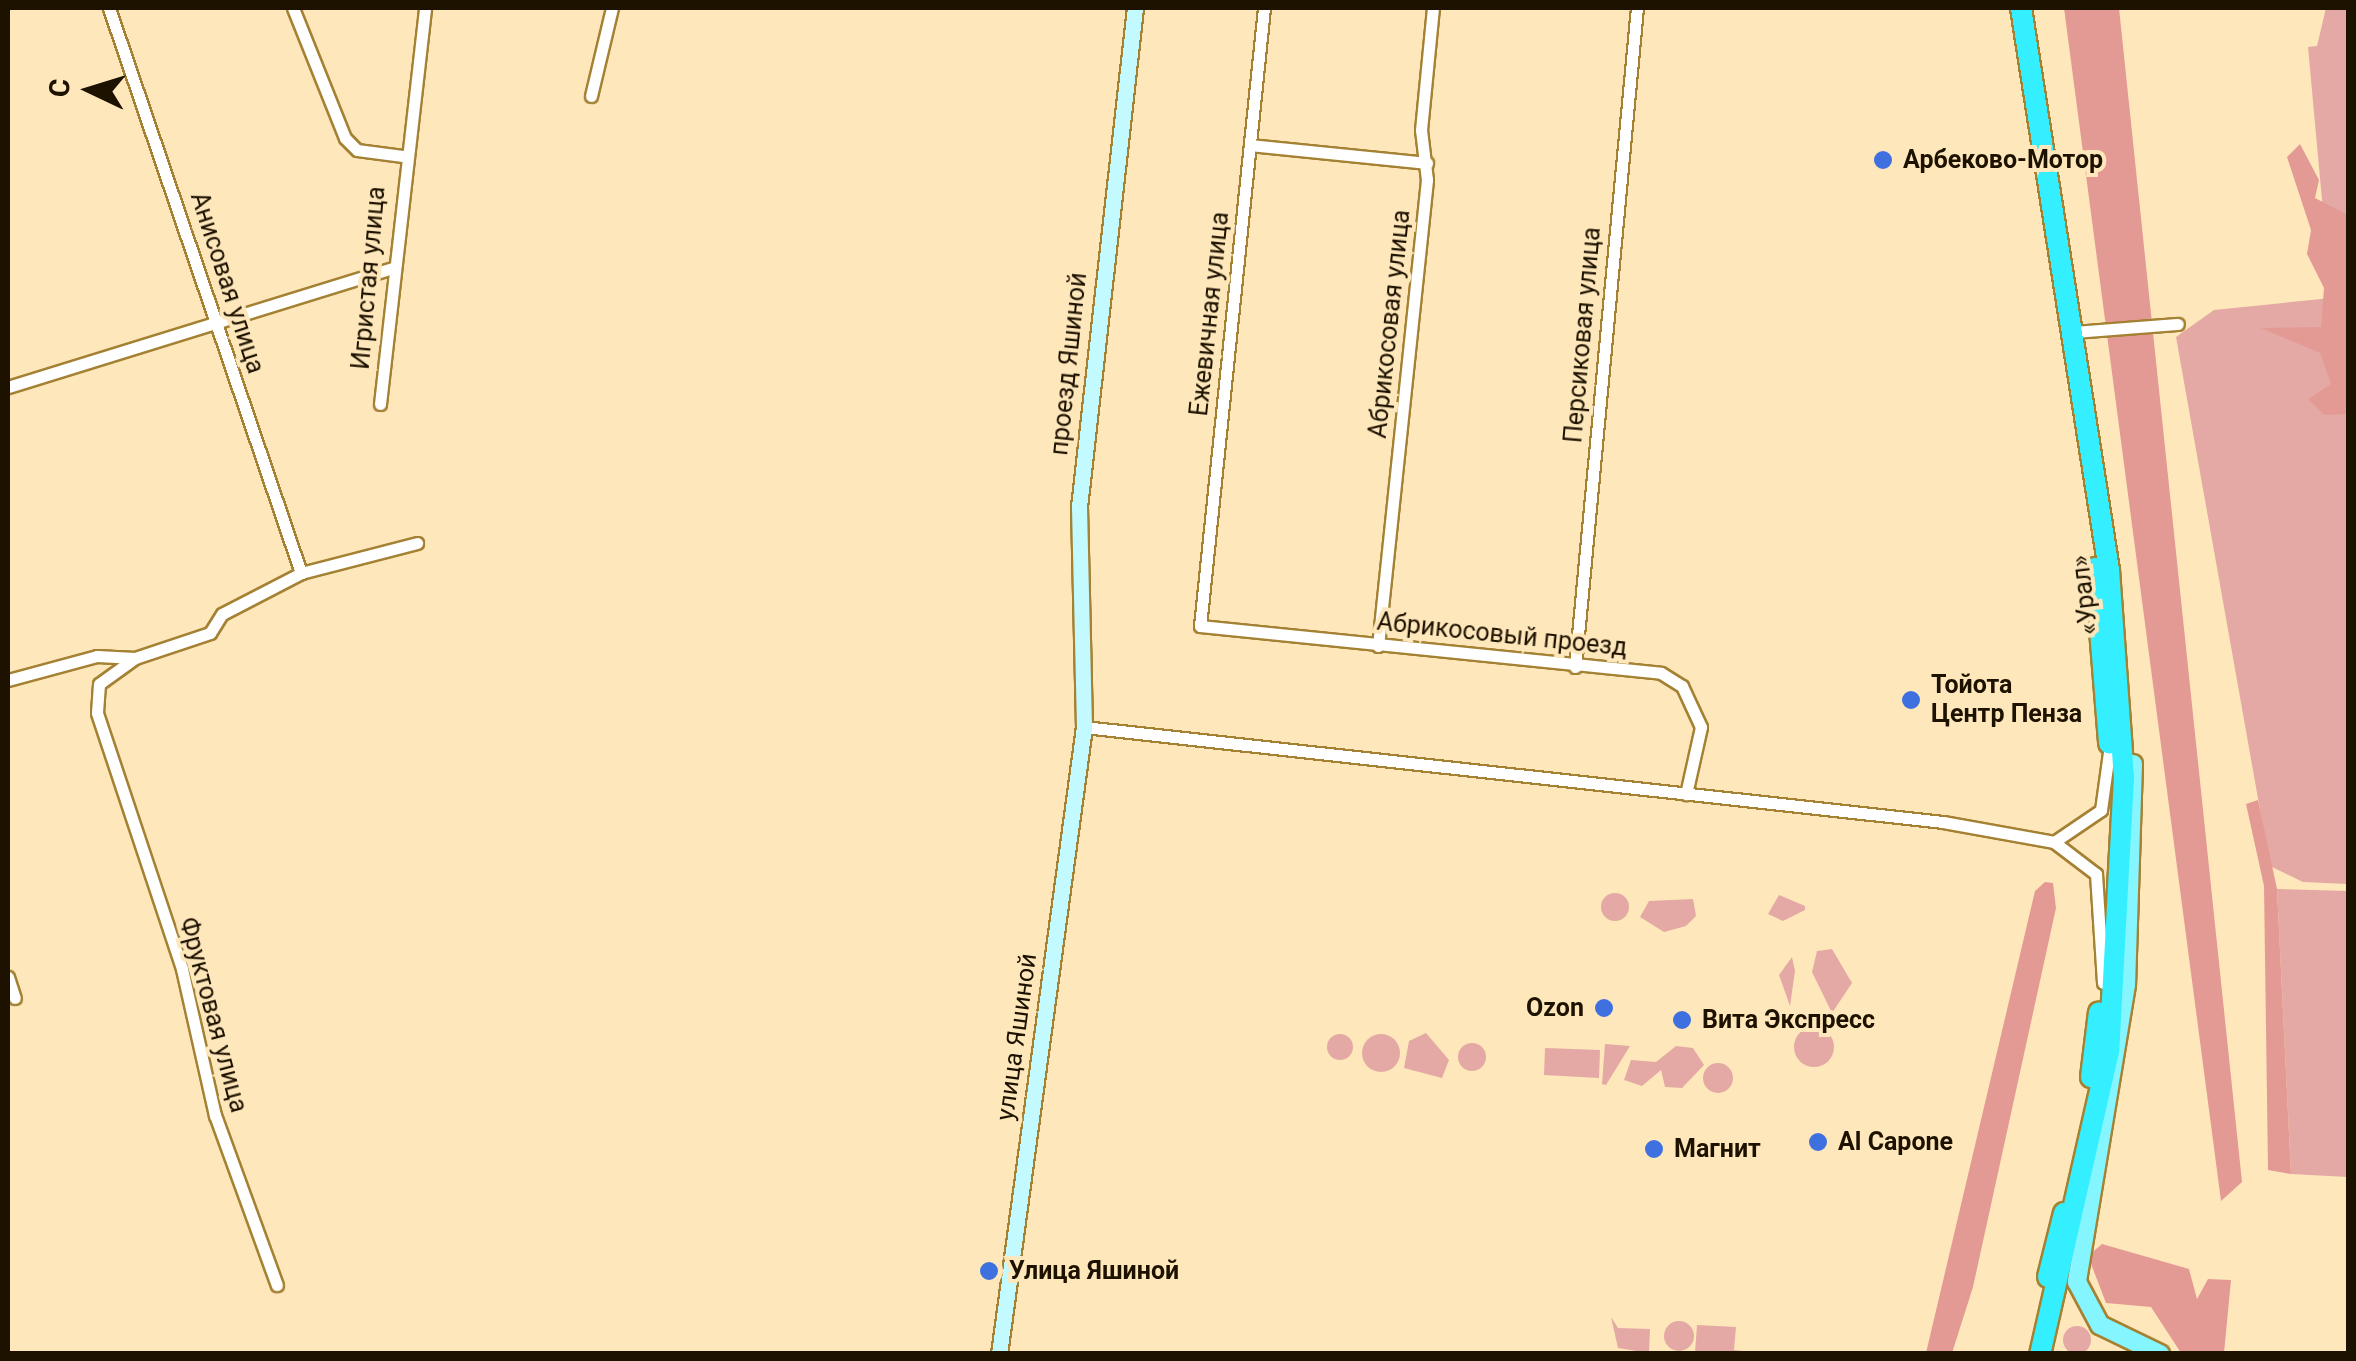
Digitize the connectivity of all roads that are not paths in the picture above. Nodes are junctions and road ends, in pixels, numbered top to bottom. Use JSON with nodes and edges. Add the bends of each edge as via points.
{"nodes":[{"id":1,"x":109,"y":8,"type":"edge"},
{"id":2,"x":293,"y":8,"type":"edge"},
{"id":3,"x":425,"y":8,"type":"edge"},
{"id":4,"x":612,"y":8,"type":"edge"},
{"id":5,"x":1135,"y":8,"type":"edge"},
{"id":6,"x":1264,"y":8,"type":"edge"},
{"id":7,"x":1433,"y":8,"type":"edge"},
{"id":8,"x":1637,"y":8,"type":"edge"},
{"id":9,"x":2007,"y":8,"type":"edge"},
{"id":10,"x":2021,"y":8,"type":"edge"},
{"id":11,"x":590,"y":96,"type":"dead end"},
{"id":12,"x":1250,"y":144,"type":"junction"},
{"id":13,"x":403,"y":156,"type":"junction"},
{"id":14,"x":1427,"y":164,"type":"junction"},
{"id":15,"x":392,"y":268,"type":"junction"},
{"id":16,"x":212,"y":320,"type":"junction"},
{"id":17,"x":2178,"y":324,"type":"dead end"},
{"id":18,"x":2073,"y":332,"type":"junction"},
{"id":19,"x":8,"y":387,"type":"edge"},
{"id":20,"x":380,"y":404,"type":"dead end"},
{"id":21,"x":417,"y":543,"type":"dead end"},
{"id":22,"x":2109,"y":570,"type":"junction"},
{"id":23,"x":301,"y":573,"type":"junction"},
{"id":24,"x":1200,"y":626,"type":"joint"},
{"id":25,"x":1378,"y":646,"type":"junction"},
{"id":26,"x":135,"y":658,"type":"junction"},
{"id":27,"x":1575,"y":667,"type":"junction"},
{"id":28,"x":8,"y":680,"type":"edge"},
{"id":29,"x":1084,"y":726,"type":"junction"},
{"id":30,"x":2110,"y":745,"type":"junction"},
{"id":31,"x":1686,"y":794,"type":"junction"},
{"id":32,"x":2054,"y":842,"type":"junction"},
{"id":33,"x":8,"y":977,"type":"edge"},
{"id":34,"x":2103,"y":982,"type":"junction"},
{"id":35,"x":15,"y":998,"type":"dead end"},
{"id":36,"x":277,"y":1285,"type":"dead end"},
{"id":37,"x":999,"y":1354,"type":"edge"},
{"id":38,"x":2026,"y":1354,"type":"edge"},
{"id":39,"x":2040,"y":1354,"type":"edge"},
{"id":40,"x":2160,"y":1354,"type":"edge"}],
"edges":[{"from":1,"to":16,"type":"street","name":"Анисовая улица"},
{"from":2,"to":13,"type":"street","name":"Игристая улица","via":[[345,138],[357,150]]},
{"from":3,"to":13,"type":"street","name":"Игристая улица"},
{"from":4,"to":11,"type":"street"},
{"from":5,"to":29,"type":"street","name":"проезд Яшиной","via":[[1078,507]]},
{"from":6,"to":12,"type":"street","name":"Ежевичная улица"},
{"from":7,"to":14,"type":"street","name":"Абрикосовая улица","via":[[1421,130]]},
{"from":8,"to":27,"type":"street","name":"Персиковая улица"},
{"from":9,"to":30,"type":"highway","name":"«Урал»","via":[[2092,552]]},
{"from":10,"to":18,"type":"highway","name":"«Урал»"},
{"from":12,"to":14,"type":"street"},
{"from":12,"to":24,"type":"street","name":"Ежевичная улица"},
{"from":13,"to":15,"type":"street","name":"Игристая улица"},
{"from":14,"to":25,"type":"street","name":"Абрикосовая улица"},
{"from":15,"to":16,"type":"street"},
{"from":15,"to":20,"type":"street","name":"Игристая улица"},
{"from":16,"to":19,"type":"street"},
{"from":16,"to":23,"type":"street","name":"Анисовая улица"},
{"from":17,"to":18,"type":"street"},
{"from":18,"to":22,"type":"highway","name":"«Урал»"},
{"from":21,"to":23,"type":"street"},
{"from":22,"to":39,"type":"highway","name":"«Урал»","via":[[2124,777],[2116,984],[2085,1187]]},
{"from":22,"to":40,"type":"main road","via":[[2129,706],[2132,880],[2118,1052],[2077,1282],[2100,1325]]},
{"from":23,"to":26,"type":"street","via":[[222,614],[210,633]]},
{"from":24,"to":25,"type":"street","name":"Абрикосовый проезд"},
{"from":25,"to":27,"type":"street","name":"Абрикосовый проезд"},
{"from":26,"to":28,"type":"street","via":[[96,656]]},
{"from":26,"to":36,"type":"street","name":"Фруктовая улица","via":[[99,684],[97,713],[182,969],[215,1115]]},
{"from":27,"to":31,"type":"street","name":"Абрикосовый проезд","via":[[1661,673],[1682,686],[1701,726]]},
{"from":29,"to":31,"type":"street"},
{"from":29,"to":37,"type":"street","name":"улица Яшиной"},
{"from":30,"to":32,"type":"street","via":[[2101,810]]},
{"from":30,"to":34,"type":"highway","name":"«Урал»"},
{"from":31,"to":32,"type":"street"},
{"from":32,"to":34,"type":"street","via":[[2096,874]]},
{"from":33,"to":35,"type":"street"},
{"from":34,"to":38,"type":"highway","name":"«Урал»","via":[[2074,1168]]}]}
